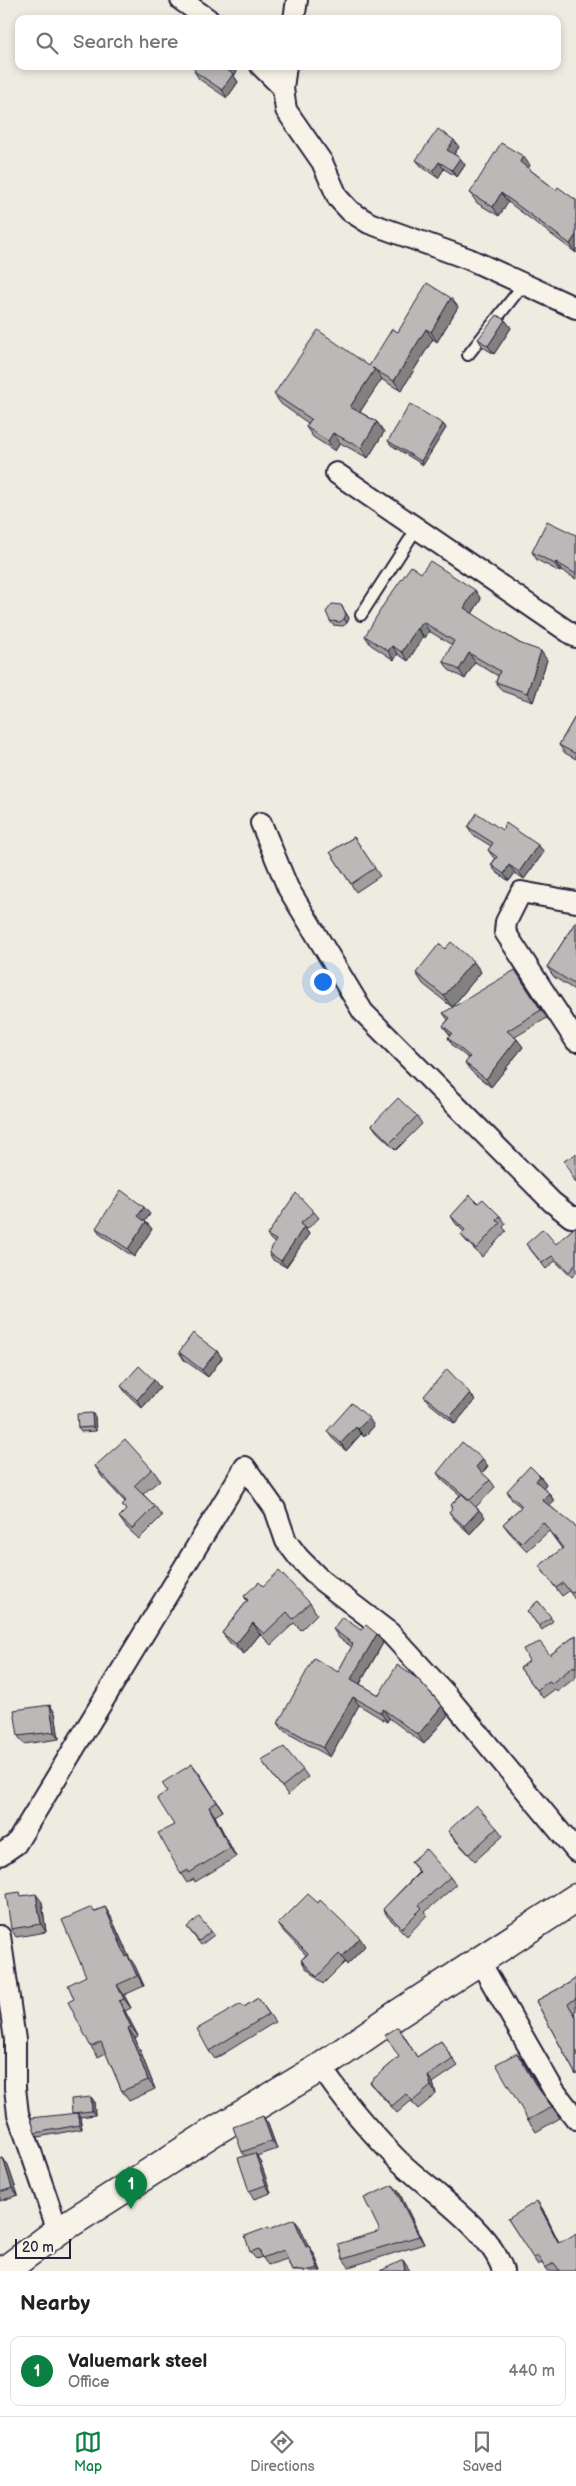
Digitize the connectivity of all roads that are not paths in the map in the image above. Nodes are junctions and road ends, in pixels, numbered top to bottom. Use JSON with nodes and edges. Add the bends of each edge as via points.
{"nodes":[{"id":1,"x":182,"y":0,"type":"edge"},
{"id":2,"x":297,"y":0,"type":"edge"},
{"id":3,"x":203,"y":15,"type":"edge"},
{"id":4,"x":295,"y":15,"type":"edge"},
{"id":5,"x":265,"y":70,"type":"edge"},
{"id":6,"x":285,"y":70,"type":"edge"},
{"id":7,"x":283,"y":88,"type":"junction"},
{"id":8,"x":523,"y":285,"type":"junction"},
{"id":9,"x":576,"y":308,"type":"edge"},
{"id":10,"x":468,"y":356,"type":"dead end"},
{"id":11,"x":336,"y":473,"type":"dead end"},
{"id":12,"x":417,"y":528,"type":"junction"},
{"id":13,"x":361,"y":614,"type":"dead end"},
{"id":14,"x":576,"y":637,"type":"edge"},
{"id":15,"x":261,"y":823,"type":"dead end"},
{"id":16,"x":576,"y":902,"type":"edge"},
{"id":17,"x":576,"y":1042,"type":"edge"},
{"id":18,"x":576,"y":1217,"type":"edge"},
{"id":19,"x":576,"y":1851,"type":"edge"},
{"id":20,"x":0,"y":1855,"type":"edge"},
{"id":21,"x":576,"y":1898,"type":"edge"},
{"id":22,"x":0,"y":1936,"type":"edge"},
{"id":23,"x":480,"y":1962,"type":"junction"},
{"id":24,"x":321,"y":2068,"type":"junction"},
{"id":25,"x":576,"y":2119,"type":"edge"},
{"id":26,"x":58,"y":2230,"type":"junction"},
{"id":27,"x":4,"y":2271,"type":"edge"},
{"id":28,"x":503,"y":2271,"type":"edge"}],
"edges":[{"from":1,"to":3,"type":"street"},
{"from":2,"to":4,"type":"street"},
{"from":5,"to":7,"type":"street"},
{"from":6,"to":7,"type":"street"},
{"from":7,"to":8,"type":"street","via":[[286,110],[322,162],[338,198],[350,211],[369,223],[469,259]]},
{"from":8,"to":9,"type":"street"},
{"from":8,"to":10,"type":"lane"},
{"from":11,"to":12,"type":"street"},
{"from":12,"to":13,"type":"lane"},
{"from":12,"to":14,"type":"street"},
{"from":15,"to":18,"type":"street","via":[[288,888],[363,1012],[552,1202],[571,1217]]},
{"from":16,"to":17,"type":"street","via":[[522,892],[506,922],[506,932]]},
{"from":19,"to":20,"type":"street","via":[[445,1693],[390,1633],[322,1581],[299,1558],[286,1541],[275,1509],[245,1467],[16,1844]]},
{"from":21,"to":23,"type":"street"},
{"from":22,"to":26,"type":"street","via":[[15,2040],[18,2114]]},
{"from":23,"to":24,"type":"street"},
{"from":23,"to":25,"type":"street","via":[[553,2090]]},
{"from":24,"to":26,"type":"street"},
{"from":24,"to":28,"type":"street","via":[[335,2089],[394,2156],[486,2238]]},
{"from":26,"to":27,"type":"street"}]}
